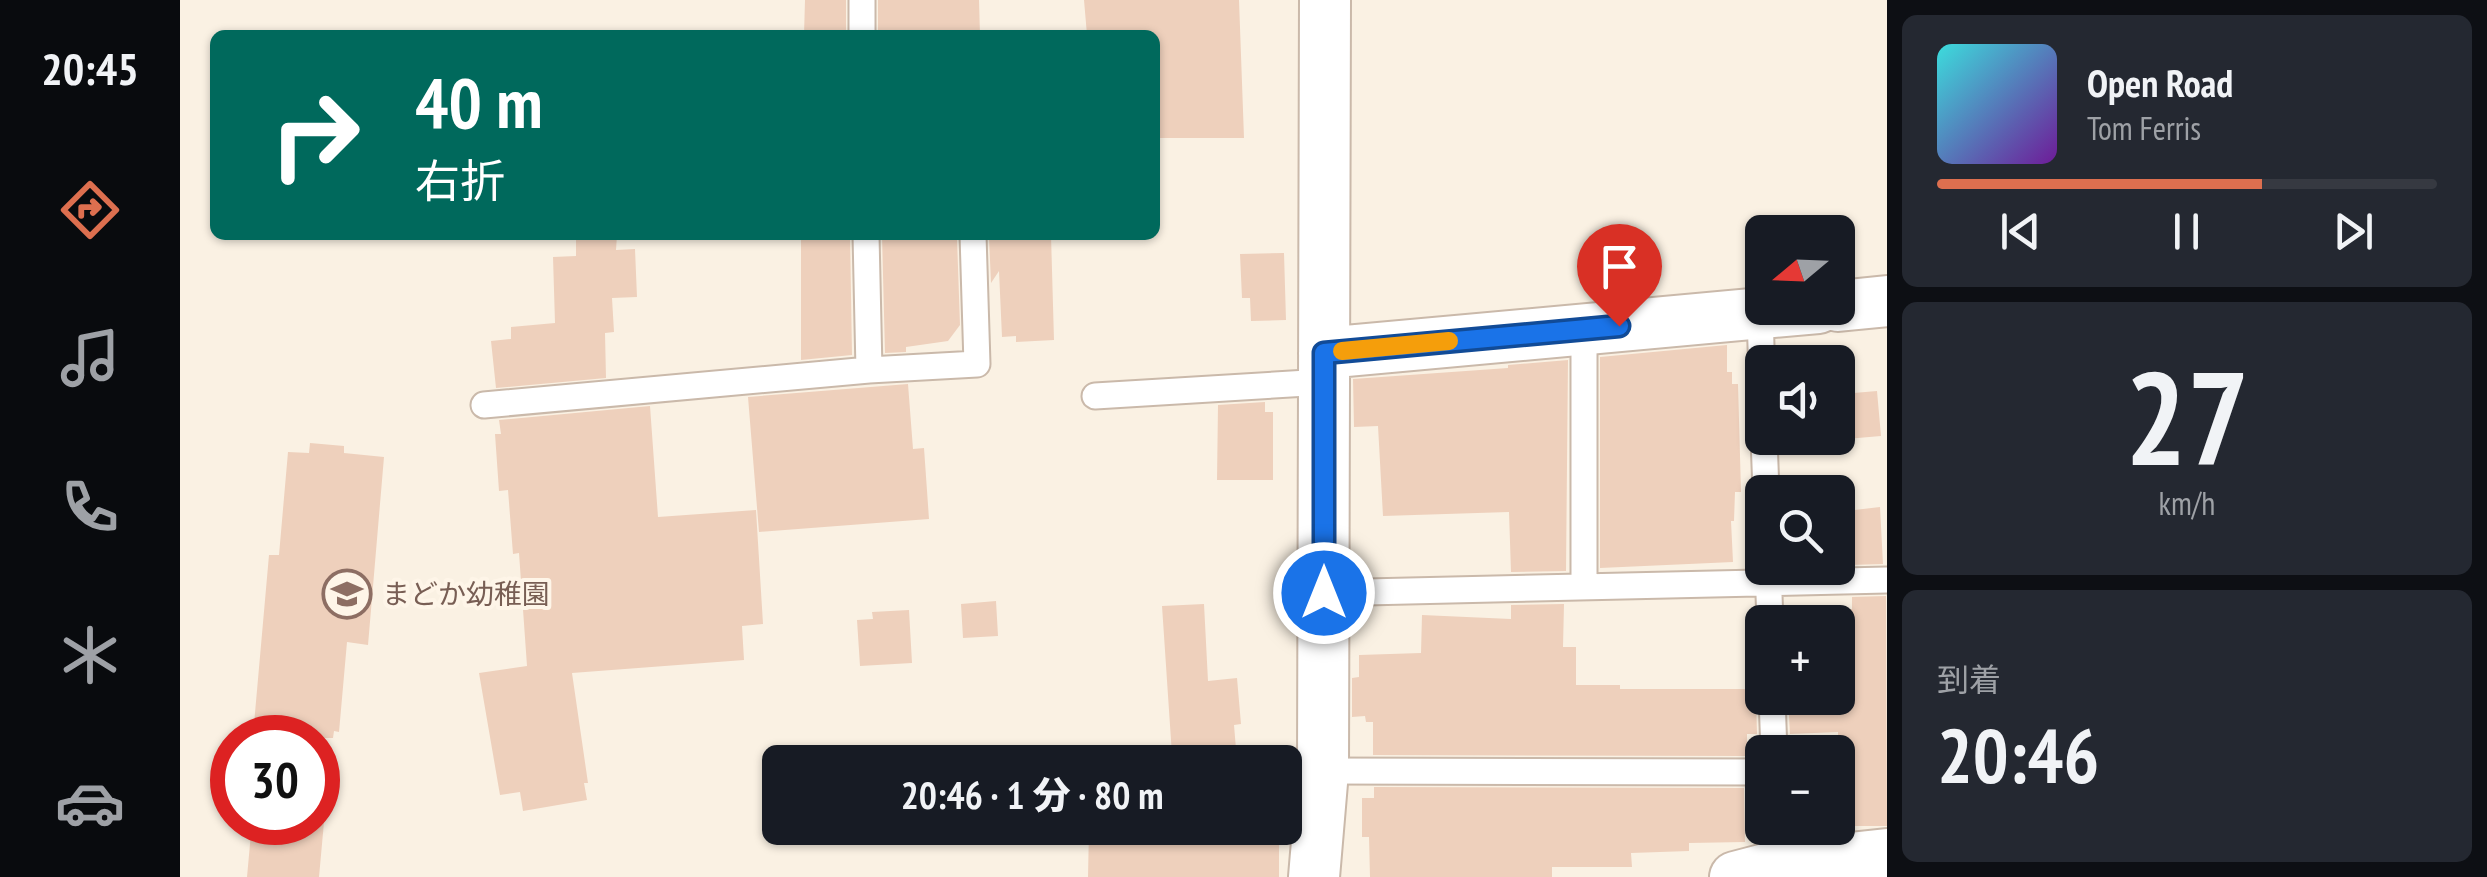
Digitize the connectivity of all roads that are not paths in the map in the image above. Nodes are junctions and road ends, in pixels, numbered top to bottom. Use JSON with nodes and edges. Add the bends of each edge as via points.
{"nodes":[{"id":1,"x":862,"y":0,"type":"edge"},
{"id":2,"x":1325,"y":0,"type":"edge"},
{"id":3,"x":862,"y":30,"type":"edge"},
{"id":4,"x":866,"y":240,"type":"edge"},
{"id":5,"x":972,"y":240,"type":"edge"},
{"id":6,"x":1887,"y":301,"type":"edge"},
{"id":7,"x":1855,"y":304,"type":"edge"},
{"id":8,"x":1745,"y":314,"type":"edge"},
{"id":9,"x":1584,"y":329,"type":"junction"},
{"id":10,"x":1324,"y":367,"type":"junction"},
{"id":11,"x":869,"y":370,"type":"junction"},
{"id":12,"x":1094,"y":396,"type":"dead end"},
{"id":13,"x":484,"y":405,"type":"dead end"},
{"id":14,"x":1745,"y":576,"type":"edge"},
{"id":15,"x":1855,"y":579,"type":"edge"},
{"id":16,"x":1887,"y":580,"type":"edge"},
{"id":17,"x":1584,"y":587,"type":"junction"},
{"id":18,"x":1324,"y":593,"type":"junction"},
{"id":19,"x":1323,"y":771,"type":"junction"},
{"id":20,"x":1745,"y":772,"type":"edge"},
{"id":21,"x":1887,"y":854,"type":"edge"},
{"id":22,"x":1763,"y":857,"type":"edge"},
{"id":23,"x":1314,"y":877,"type":"edge"}],
"edges":[{"from":1,"to":3,"type":"lane"},
{"from":2,"to":10,"type":"street"},
{"from":4,"to":11,"type":"lane"},
{"from":5,"to":11,"type":"lane","via":[[977,364]]},
{"from":6,"to":7,"type":"street"},
{"from":8,"to":9,"type":"street"},
{"from":9,"to":10,"type":"street"},
{"from":9,"to":17,"type":"lane"},
{"from":10,"to":12,"type":"lane"},
{"from":10,"to":18,"type":"street"},
{"from":11,"to":13,"type":"lane"},
{"from":14,"to":17,"type":"lane"},
{"from":15,"to":16,"type":"lane"},
{"from":17,"to":18,"type":"lane"},
{"from":18,"to":19,"type":"street"},
{"from":19,"to":20,"type":"lane"},
{"from":19,"to":23,"type":"street"},
{"from":21,"to":22,"type":"street"}]}
